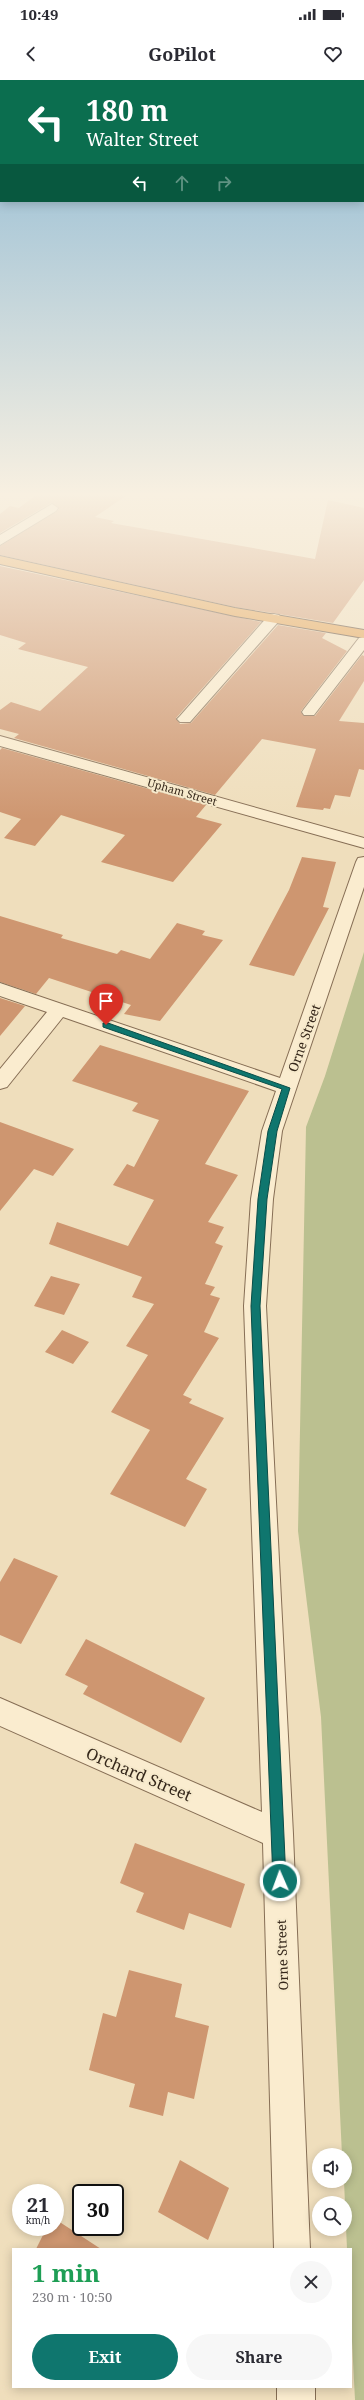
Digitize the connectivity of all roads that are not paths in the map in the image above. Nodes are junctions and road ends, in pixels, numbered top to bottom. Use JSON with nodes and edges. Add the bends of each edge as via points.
{"nodes":[{"id":1,"x":204,"y":603,"type":"edge"},
{"id":2,"x":274,"y":618,"type":"junction"},
{"id":3,"x":364,"y":634,"type":"edge"},
{"id":4,"x":364,"y":641,"type":"edge"},
{"id":5,"x":309,"y":712,"type":"dead end"},
{"id":6,"x":185,"y":719,"type":"dead end"},
{"id":7,"x":0,"y":741,"type":"edge"},
{"id":8,"x":364,"y":843,"type":"edge"},
{"id":9,"x":364,"y":862,"type":"edge"},
{"id":10,"x":0,"y":988,"type":"edge"},
{"id":11,"x":60,"y":1010,"type":"junction"},
{"id":12,"x":0,"y":1082,"type":"edge"},
{"id":13,"x":286,"y":1088,"type":"junction"},
{"id":14,"x":0,"y":1712,"type":"edge"},
{"id":15,"x":278,"y":1834,"type":"junction"},
{"id":16,"x":292,"y":2248,"type":"edge"},
{"id":17,"x":296,"y":2388,"type":"edge"},
{"id":18,"x":296,"y":2400,"type":"edge"}],
"edges":[{"from":1,"to":2,"type":"highway"},
{"from":2,"to":3,"type":"highway"},
{"from":2,"to":6,"type":"street"},
{"from":4,"to":5,"type":"street"},
{"from":7,"to":8,"type":"street","name":"Upham Street"},
{"from":9,"to":13,"type":"street","name":"Orne Street"},
{"from":10,"to":11,"type":"street"},
{"from":11,"to":12,"type":"street"},
{"from":11,"to":13,"type":"street"},
{"from":13,"to":15,"type":"street","name":"Orne Street","via":[[272,1131],[262,1199],[255,1306]]},
{"from":14,"to":15,"type":"street","name":"Orchard Street"},
{"from":15,"to":16,"type":"street","name":"Orne Street"},
{"from":17,"to":18,"type":"street"}]}
